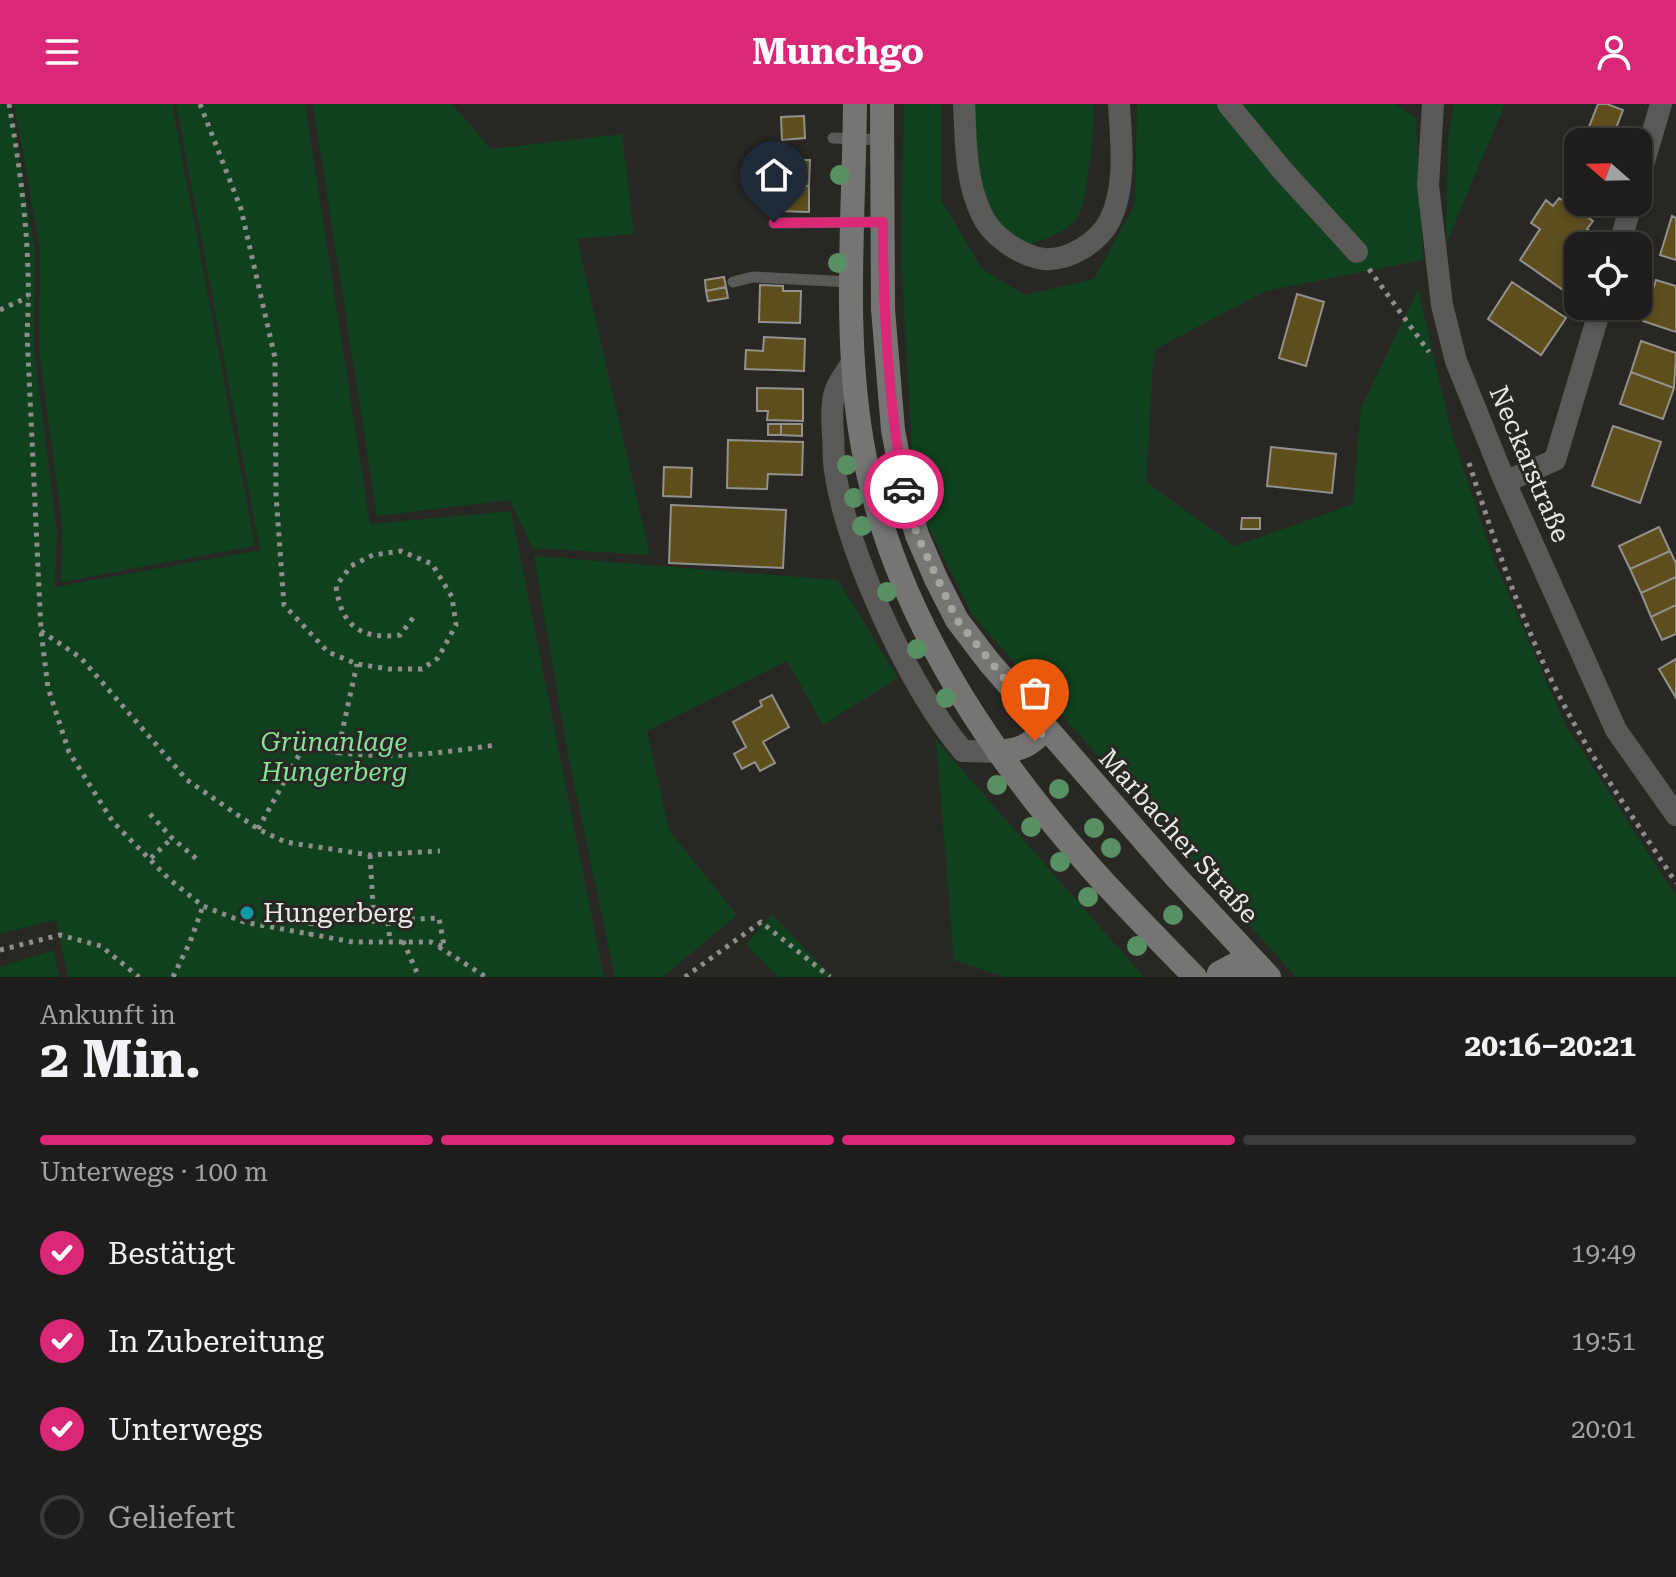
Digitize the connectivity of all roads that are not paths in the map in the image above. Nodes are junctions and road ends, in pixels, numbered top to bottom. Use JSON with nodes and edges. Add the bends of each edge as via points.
{"nodes":[{"id":1,"x":855,"y":104,"type":"edge"},
{"id":2,"x":882,"y":104,"type":"edge"},
{"id":3,"x":964,"y":104,"type":"edge"},
{"id":4,"x":1119,"y":104,"type":"edge"},
{"id":5,"x":1228,"y":104,"type":"edge"},
{"id":6,"x":1433,"y":104,"type":"edge"},
{"id":7,"x":1661,"y":104,"type":"edge"},
{"id":8,"x":1652,"y":135,"type":"edge"},
{"id":9,"x":844,"y":138,"type":"junction"},
{"id":10,"x":881,"y":140,"type":"junction"},
{"id":11,"x":854,"y":222,"type":"junction"},
{"id":12,"x":883,"y":222,"type":"junction"},
{"id":13,"x":774,"y":223,"type":"dead end"},
{"id":14,"x":1357,"y":252,"type":"road end"},
{"id":15,"x":733,"y":282,"type":"dead end"},
{"id":16,"x":853,"y":282,"type":"junction"},
{"id":17,"x":1597,"y":320,"type":"edge"},
{"id":18,"x":854,"y":360,"type":"junction"},
{"id":19,"x":1505,"y":482,"type":"junction"},
{"id":20,"x":1045,"y":729,"type":"junction"},
{"id":21,"x":998,"y":752,"type":"junction"},
{"id":22,"x":1676,"y":815,"type":"edge"},
{"id":23,"x":1265,"y":972,"type":"edge"},
{"id":24,"x":1195,"y":977,"type":"edge"},
{"id":25,"x":1218,"y":977,"type":"edge"}],
"edges":[{"from":1,"to":9,"type":"main road"},
{"from":2,"to":10,"type":"main road","name":"Marbacher Straße"},
{"from":3,"to":4,"type":"street","via":[[967,154],[981,216],[995,234],[1044,259],[1090,244],[1109,222],[1118,197]]},
{"from":5,"to":14,"type":"street"},
{"from":6,"to":19,"type":"street","name":"Neckarstraße","via":[[1428,185],[1442,305],[1456,361]]},
{"from":7,"to":8,"type":"street"},
{"from":9,"to":10,"type":"lane"},
{"from":9,"to":11,"type":"main road"},
{"from":10,"to":12,"type":"main road","name":"Marbacher Straße"},
{"from":11,"to":12,"type":"lane"},
{"from":11,"to":13,"type":"lane"},
{"from":11,"to":16,"type":"main road"},
{"from":12,"to":20,"type":"main road","name":"Marbacher Straße","via":[[883,309],[893,430],[917,535],[957,620]]},
{"from":15,"to":16,"type":"lane","via":[[753,277]]},
{"from":16,"to":18,"type":"main road"},
{"from":17,"to":19,"type":"street","via":[[1555,460]]},
{"from":18,"to":21,"type":"main road","via":[[862,444],[900,574],[954,685]]},
{"from":18,"to":21,"type":"street","via":[[835,391],[835,470],[868,579],[915,678],[950,735],[963,751]]},
{"from":19,"to":22,"type":"street","name":"Neckarstraße","via":[[1616,730]]},
{"from":20,"to":21,"type":"main road","via":[[1020,750]]},
{"from":20,"to":23,"type":"main road","name":"Marbacher Straße"},
{"from":21,"to":24,"type":"main road","via":[[1090,867]]},
{"from":23,"to":25,"type":"main road","via":[[1234,965]]}]}
